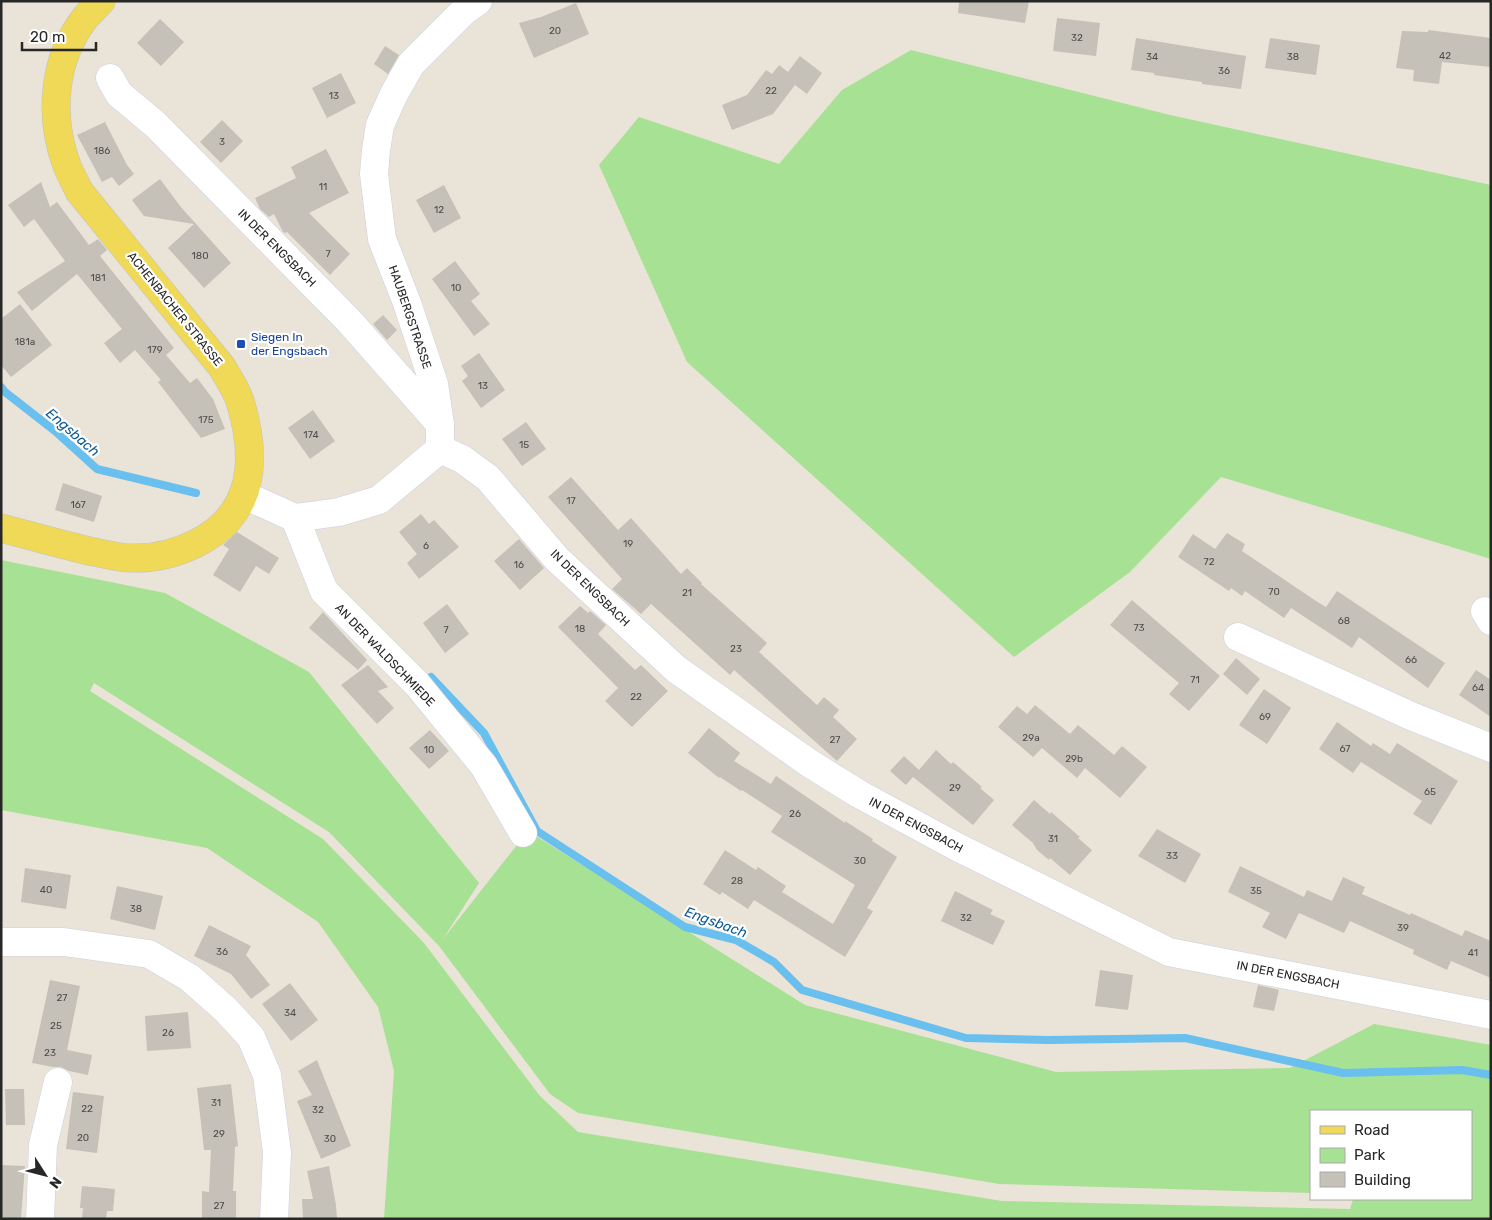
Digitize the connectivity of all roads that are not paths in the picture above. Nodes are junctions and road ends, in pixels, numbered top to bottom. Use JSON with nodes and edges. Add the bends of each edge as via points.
{"nodes":[{"id":1,"x":101,"y":1,"type":"edge"},
{"id":2,"x":478,"y":1,"type":"edge"},
{"id":3,"x":110,"y":78,"type":"dead end"},
{"id":4,"x":440,"y":437,"type":"junction"},
{"id":5,"x":244,"y":495,"type":"junction"},
{"id":6,"x":295,"y":518,"type":"junction"},
{"id":7,"x":1,"y":528,"type":"edge"},
{"id":8,"x":1238,"y":637,"type":"dead end"},
{"id":9,"x":1491,"y":748,"type":"edge"},
{"id":10,"x":523,"y":833,"type":"dead end"},
{"id":11,"x":1,"y":942,"type":"edge"},
{"id":12,"x":1491,"y":1015,"type":"edge"},
{"id":13,"x":58,"y":1082,"type":"dead end"},
{"id":14,"x":40,"y":1219,"type":"edge"},
{"id":15,"x":274,"y":1219,"type":"edge"}],
"edges":[{"from":1,"to":5,"type":"main road","name":"ACHENBACHER STRASSE","via":[[85,18],[62,63],[55,112],[59,141],[79,191],[202,340],[222,367],[239,399],[248,438],[250,466]]},
{"from":2,"to":4,"type":"street","name":"HAUBERGSTRASSE","via":[[411,64],[380,125],[376,150],[374,174],[382,239],[434,384]]},
{"from":3,"to":4,"type":"street","name":"IN DER ENGSBACH","via":[[119,94],[156,125],[350,322]]},
{"from":4,"to":6,"type":"street","via":[[378,500],[339,512]]},
{"from":4,"to":12,"type":"street","name":"IN DER ENGSBACH","via":[[488,478],[557,559],[676,669],[809,763],[859,794],[957,847],[1170,952]]},
{"from":5,"to":6,"type":"street"},
{"from":5,"to":7,"type":"main road","name":"ACHENBACHER STRASSE","via":[[234,512],[205,539],[162,556],[111,556]]},
{"from":6,"to":10,"type":"street","name":"AN DER WALDSCHMIEDE","via":[[324,591],[423,692],[484,766]]},
{"from":8,"to":9,"type":"street","via":[[1411,716]]},
{"from":11,"to":15,"type":"street","via":[[64,942],[149,954],[190,978],[226,1010],[251,1037],[267,1075],[277,1153]]},
{"from":13,"to":14,"type":"street","via":[[44,1146]]}]}
